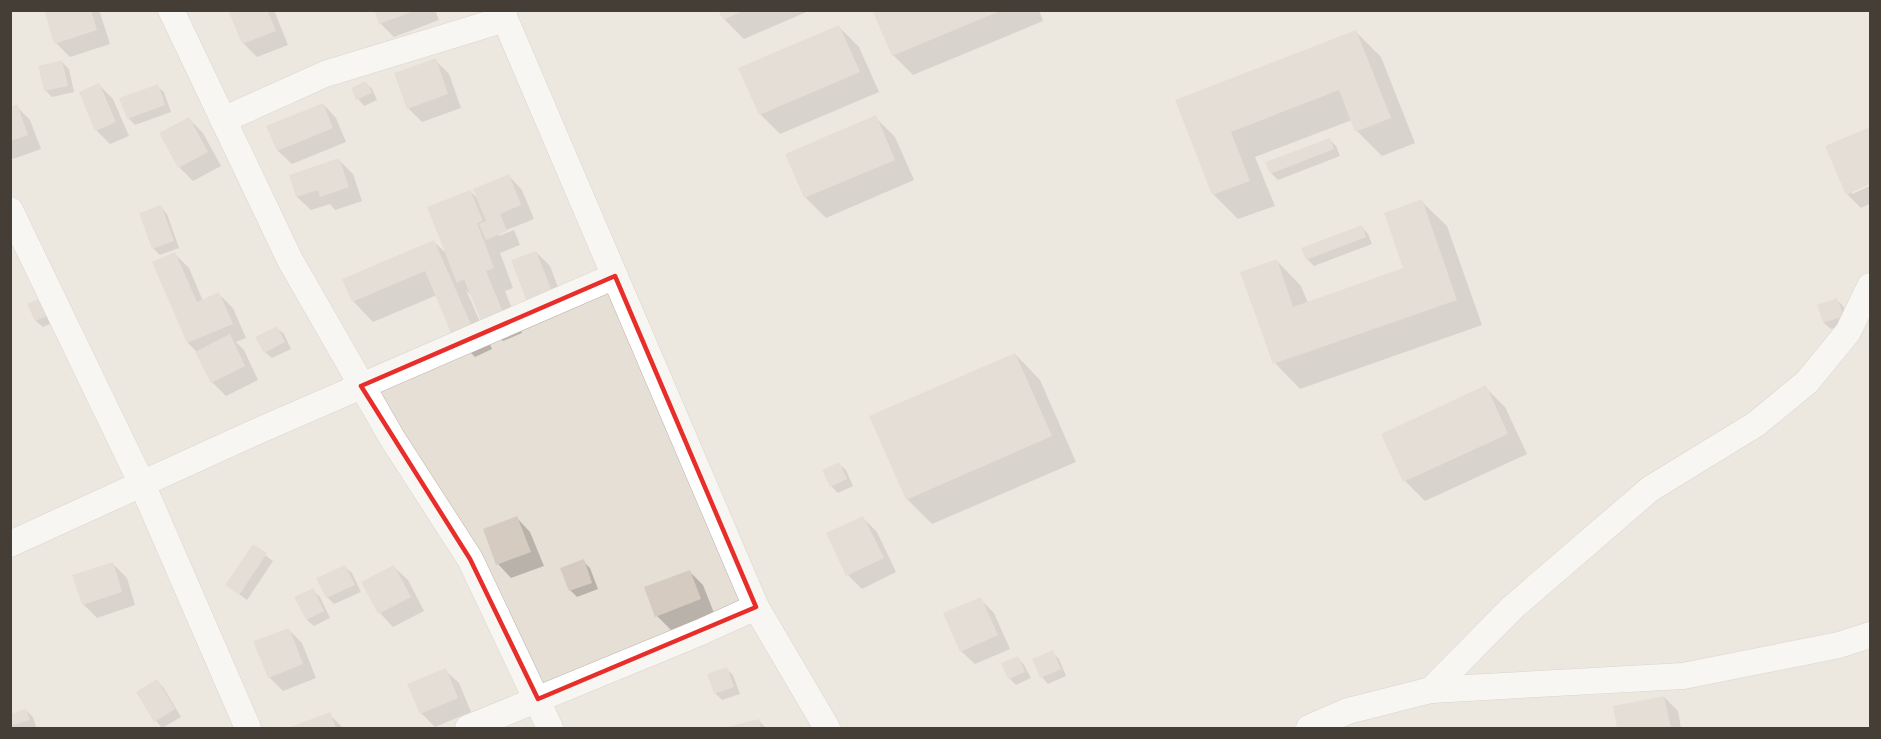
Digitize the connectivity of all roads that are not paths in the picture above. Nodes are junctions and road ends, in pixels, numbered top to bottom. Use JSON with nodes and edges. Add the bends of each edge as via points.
{"nodes":[{"id":1,"x":171,"y":10,"type":"edge"},
{"id":2,"x":504,"y":15,"type":"edge"},
{"id":3,"x":223,"y":120,"type":"junction"},
{"id":4,"x":10,"y":210,"type":"edge"},
{"id":5,"x":615,"y":276,"type":"junction"},
{"id":6,"x":1870,"y":286,"type":"edge"},
{"id":7,"x":360,"y":386,"type":"junction"},
{"id":8,"x":142,"y":484,"type":"junction"},
{"id":9,"x":10,"y":544,"type":"edge"},
{"id":10,"x":756,"y":607,"type":"junction"},
{"id":11,"x":1870,"y":635,"type":"edge"},
{"id":12,"x":1431,"y":690,"type":"junction"},
{"id":13,"x":538,"y":699,"type":"junction"},
{"id":14,"x":248,"y":729,"type":"edge"},
{"id":15,"x":468,"y":729,"type":"edge"},
{"id":16,"x":550,"y":729,"type":"edge"},
{"id":17,"x":827,"y":729,"type":"edge"},
{"id":18,"x":1309,"y":729,"type":"edge"}],
"edges":[{"from":1,"to":3,"type":"street"},
{"from":2,"to":3,"type":"street","via":[[325,74]]},
{"from":2,"to":5,"type":"street"},
{"from":3,"to":7,"type":"street","via":[[290,260]]},
{"from":4,"to":8,"type":"street"},
{"from":5,"to":7,"type":"street"},
{"from":5,"to":10,"type":"street"},
{"from":6,"to":12,"type":"street","via":[[1848,332],[1807,382],[1755,424],[1650,489],[1513,608]]},
{"from":7,"to":8,"type":"street"},
{"from":7,"to":13,"type":"street","via":[[470,559]]},
{"from":8,"to":9,"type":"street"},
{"from":8,"to":14,"type":"street"},
{"from":10,"to":13,"type":"street"},
{"from":10,"to":17,"type":"street"},
{"from":11,"to":12,"type":"street","via":[[1839,645],[1683,676]]},
{"from":12,"to":18,"type":"street","via":[[1348,711]]},
{"from":13,"to":15,"type":"street"},
{"from":13,"to":16,"type":"street"}]}
